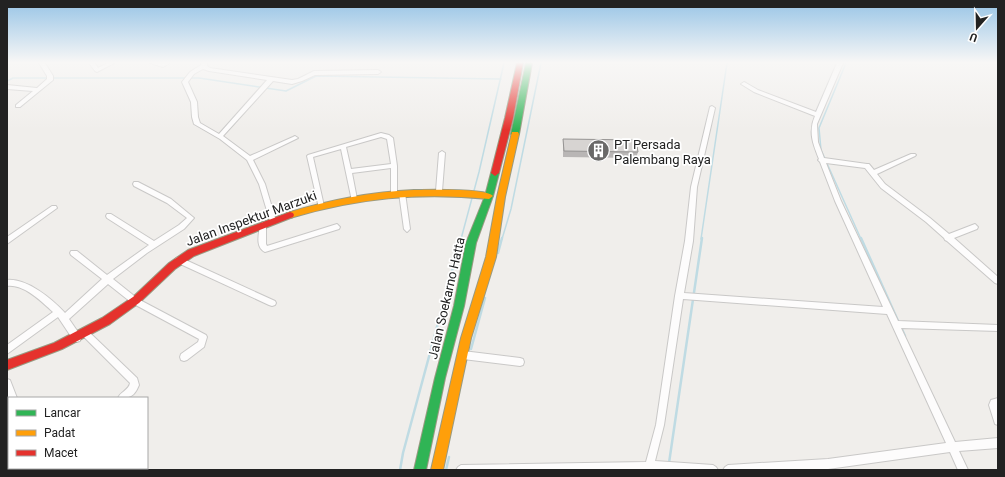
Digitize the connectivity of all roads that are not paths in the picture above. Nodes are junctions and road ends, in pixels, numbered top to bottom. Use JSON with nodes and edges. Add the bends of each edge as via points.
{"nodes":[{"id":1,"x":43,"y":85,"type":"edge"},
{"id":2,"x":186,"y":85,"type":"edge"},
{"id":3,"x":265,"y":85,"type":"edge"},
{"id":4,"x":515,"y":85,"type":"edge"},
{"id":5,"x":525,"y":85,"type":"edge"},
{"id":6,"x":746,"y":85,"type":"edge"},
{"id":7,"x":831,"y":85,"type":"edge"},
{"id":8,"x":7,"y":87,"type":"edge"},
{"id":9,"x":38,"y":90,"type":"junction"},
{"id":10,"x":18,"y":106,"type":"dead end"},
{"id":11,"x":712,"y":108,"type":"dead end"},
{"id":12,"x":818,"y":115,"type":"junction"},
{"id":13,"x":219,"y":137,"type":"junction"},
{"id":14,"x":295,"y":138,"type":"dead end"},
{"id":15,"x":343,"y":146,"type":"junction"},
{"id":16,"x":442,"y":153,"type":"dead end"},
{"id":17,"x":913,"y":154,"type":"dead end"},
{"id":18,"x":249,"y":159,"type":"junction"},
{"id":19,"x":823,"y":160,"type":"junction"},
{"id":20,"x":394,"y":166,"type":"junction"},
{"id":21,"x":348,"y":171,"type":"junction"},
{"id":22,"x":873,"y":173,"type":"junction"},
{"id":23,"x":136,"y":184,"type":"dead end"},
{"id":24,"x":439,"y":191,"type":"junction"},
{"id":25,"x":398,"y":194,"type":"junction"},
{"id":26,"x":484,"y":195,"type":"junction"},
{"id":27,"x":354,"y":199,"type":"junction"},
{"id":28,"x":321,"y":206,"type":"junction"},
{"id":29,"x":54,"y":208,"type":"dead end"},
{"id":30,"x":109,"y":216,"type":"dead end"},
{"id":31,"x":273,"y":221,"type":"junction"},
{"id":32,"x":263,"y":225,"type":"junction"},
{"id":33,"x":337,"y":227,"type":"dead end"},
{"id":34,"x":975,"y":227,"type":"dead end"},
{"id":35,"x":407,"y":229,"type":"dead end"},
{"id":36,"x":947,"y":238,"type":"junction"},
{"id":37,"x":7,"y":241,"type":"edge"},
{"id":38,"x":153,"y":244,"type":"junction"},
{"id":39,"x":74,"y":252,"type":"dead end"},
{"id":40,"x":179,"y":260,"type":"junction"},
{"id":41,"x":107,"y":279,"type":"junction"},
{"id":42,"x":998,"y":281,"type":"edge"},
{"id":43,"x":7,"y":283,"type":"edge"},
{"id":44,"x":682,"y":296,"type":"junction"},
{"id":45,"x":134,"y":301,"type":"junction"},
{"id":46,"x":272,"y":303,"type":"dead end"},
{"id":47,"x":889,"y":310,"type":"junction"},
{"id":48,"x":58,"y":312,"type":"junction"},
{"id":49,"x":64,"y":319,"type":"junction"},
{"id":50,"x":897,"y":324,"type":"junction"},
{"id":51,"x":998,"y":328,"type":"edge"},
{"id":52,"x":86,"y":334,"type":"junction"},
{"id":53,"x":77,"y":338,"type":"junction"},
{"id":54,"x":7,"y":350,"type":"edge"},
{"id":55,"x":463,"y":355,"type":"junction"},
{"id":56,"x":184,"y":357,"type":"dead end"},
{"id":57,"x":520,"y":362,"type":"dead end"},
{"id":58,"x":7,"y":365,"type":"edge"},
{"id":59,"x":7,"y":383,"type":"edge"},
{"id":60,"x":13,"y":397,"type":"edge"},
{"id":61,"x":123,"y":397,"type":"edge"},
{"id":62,"x":998,"y":402,"type":"edge"},
{"id":63,"x":998,"y":421,"type":"edge"},
{"id":64,"x":998,"y":443,"type":"edge"},
{"id":65,"x":954,"y":447,"type":"junction"},
{"id":66,"x":653,"y":467,"type":"junction"},
{"id":67,"x":420,"y":470,"type":"edge"},
{"id":68,"x":437,"y":470,"type":"edge"},
{"id":69,"x":461,"y":470,"type":"edge"},
{"id":70,"x":687,"y":470,"type":"edge"},
{"id":71,"x":713,"y":470,"type":"edge"},
{"id":72,"x":728,"y":470,"type":"edge"},
{"id":73,"x":964,"y":470,"type":"edge"}],
"edges":[{"from":1,"to":9,"type":"street"},
{"from":2,"to":13,"type":"street","via":[[194,102],[197,124]]},
{"from":3,"to":13,"type":"street"},
{"from":4,"to":26,"type":"main road","name":"Jalan Soekarno Hatta","via":[[507,124]]},
{"from":5,"to":55,"type":"main road","via":[[491,257]]},
{"from":6,"to":12,"type":"street"},
{"from":7,"to":12,"type":"street"},
{"from":8,"to":9,"type":"street"},
{"from":9,"to":10,"type":"street"},
{"from":11,"to":44,"type":"street","via":[[694,187]]},
{"from":12,"to":19,"type":"street","via":[[814,124],[814,142]]},
{"from":13,"to":18,"type":"street"},
{"from":14,"to":18,"type":"street"},
{"from":15,"to":20,"type":"street","via":[[387,136],[390,138]]},
{"from":15,"to":21,"type":"street"},
{"from":15,"to":28,"type":"street","via":[[310,157]]},
{"from":16,"to":24,"type":"street"},
{"from":17,"to":22,"type":"street"},
{"from":18,"to":31,"type":"street","via":[[262,184]]},
{"from":19,"to":22,"type":"street","via":[[867,166]]},
{"from":19,"to":47,"type":"street","via":[[838,200]]},
{"from":20,"to":21,"type":"street"},
{"from":20,"to":25,"type":"street"},
{"from":21,"to":27,"type":"street"},
{"from":22,"to":36,"type":"street","via":[[883,186],[911,206]]},
{"from":23,"to":38,"type":"street","via":[[169,201],[191,217]]},
{"from":24,"to":25,"type":"main road","name":"Jalan Inspektur Marzuki"},
{"from":24,"to":26,"type":"main road","name":"Jalan Inspektur Marzuki"},
{"from":25,"to":27,"type":"main road","name":"Jalan Inspektur Marzuki"},
{"from":25,"to":35,"type":"street"},
{"from":26,"to":67,"type":"main road","name":"Jalan Soekarno Hatta","via":[[466,263],[459,306]]},
{"from":27,"to":28,"type":"main road","name":"Jalan Inspektur Marzuki"},
{"from":28,"to":31,"type":"main road","name":"Jalan Inspektur Marzuki"},
{"from":29,"to":37,"type":"street"},
{"from":30,"to":38,"type":"street"},
{"from":31,"to":32,"type":"main road","name":"Jalan Inspektur Marzuki"},
{"from":32,"to":33,"type":"street","via":[[262,245],[265,249]]},
{"from":32,"to":40,"type":"main road","name":"Jalan Inspektur Marzuki","via":[[200,248]]},
{"from":34,"to":36,"type":"street"},
{"from":36,"to":42,"type":"street"},
{"from":38,"to":41,"type":"street"},
{"from":39,"to":41,"type":"street"},
{"from":40,"to":45,"type":"main road","name":"Jalan Inspektur Marzuki"},
{"from":40,"to":46,"type":"street"},
{"from":41,"to":45,"type":"street"},
{"from":41,"to":49,"type":"street"},
{"from":43,"to":48,"type":"street","via":[[14,281],[28,288]]},
{"from":44,"to":47,"type":"street"},
{"from":44,"to":66,"type":"street"},
{"from":45,"to":52,"type":"main road","name":"Jalan Inspektur Marzuki"},
{"from":45,"to":56,"type":"street","via":[[203,338],[201,344]]},
{"from":47,"to":50,"type":"street"},
{"from":48,"to":49,"type":"street"},
{"from":48,"to":54,"type":"street"},
{"from":49,"to":53,"type":"street"},
{"from":50,"to":51,"type":"street"},
{"from":50,"to":65,"type":"street"},
{"from":52,"to":53,"type":"main road","name":"Jalan Inspektur Marzuki"},
{"from":52,"to":61,"type":"street","via":[[134,381],[134,389]]},
{"from":53,"to":58,"type":"main road","name":"Jalan Inspektur Marzuki"},
{"from":55,"to":57,"type":"street"},
{"from":55,"to":68,"type":"main road"},
{"from":59,"to":60,"type":"street"},
{"from":62,"to":63,"type":"street","via":[[993,405]]},
{"from":64,"to":65,"type":"street"},
{"from":65,"to":72,"type":"street","via":[[828,464]]},
{"from":65,"to":73,"type":"street"},
{"from":66,"to":69,"type":"street"},
{"from":66,"to":70,"type":"street"},
{"from":70,"to":71,"type":"street"}]}
